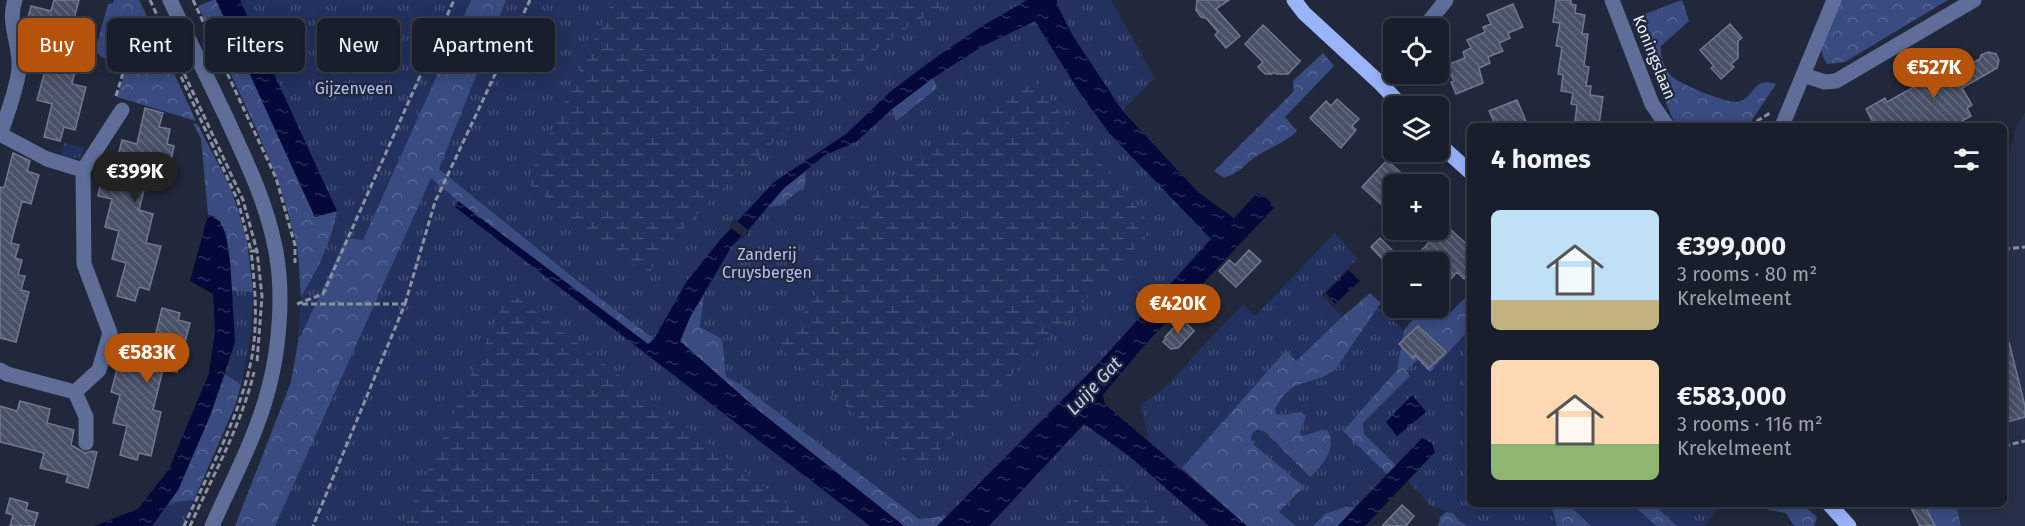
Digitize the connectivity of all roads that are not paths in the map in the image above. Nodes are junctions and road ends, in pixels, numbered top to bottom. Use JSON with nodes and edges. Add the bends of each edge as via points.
{"nodes":[{"id":1,"x":15,"y":0,"type":"edge"},
{"id":2,"x":170,"y":0,"type":"edge"},
{"id":3,"x":1294,"y":0,"type":"edge"},
{"id":4,"x":1446,"y":0,"type":"edge"},
{"id":5,"x":1612,"y":0,"type":"edge"},
{"id":6,"x":1834,"y":0,"type":"edge"},
{"id":7,"x":1974,"y":0,"type":"edge"},
{"id":8,"x":1432,"y":18,"type":"edge"},
{"id":9,"x":1803,"y":75,"type":"junction"},
{"id":10,"x":1383,"y":82,"type":"edge"},
{"id":11,"x":1381,"y":84,"type":"junction"},
{"id":12,"x":1392,"y":96,"type":"edge"},
{"id":13,"x":122,"y":110,"type":"road end"},
{"id":14,"x":1665,"y":123,"type":"edge"},
{"id":15,"x":1783,"y":123,"type":"edge"},
{"id":16,"x":0,"y":135,"type":"edge"},
{"id":17,"x":1449,"y":153,"type":"edge"},
{"id":18,"x":1467,"y":169,"type":"edge"},
{"id":19,"x":83,"y":170,"type":"junction"},
{"id":20,"x":0,"y":370,"type":"edge"},
{"id":21,"x":75,"y":392,"type":"junction"},
{"id":22,"x":86,"y":443,"type":"dead end"},
{"id":23,"x":1832,"y":507,"type":"edge"},
{"id":24,"x":212,"y":526,"type":"edge"},
{"id":25,"x":1849,"y":526,"type":"edge"}],
"edges":[{"from":1,"to":16,"type":"street","via":[[12,8],[19,66]]},
{"from":2,"to":24,"type":"street","via":[[256,182],[276,248],[279,321],[271,378],[252,438]]},
{"from":3,"to":11,"type":"main road"},
{"from":4,"to":8,"type":"street"},
{"from":5,"to":14,"type":"street","name":"Koningslaan","via":[[1652,104]]},
{"from":6,"to":9,"type":"street"},
{"from":7,"to":9,"type":"street","via":[[1836,81]]},
{"from":9,"to":15,"type":"street"},
{"from":10,"to":11,"type":"street"},
{"from":11,"to":12,"type":"main road"},
{"from":13,"to":19,"type":"street"},
{"from":16,"to":19,"type":"street","via":[[47,159]]},
{"from":17,"to":18,"type":"main road"},
{"from":19,"to":21,"type":"street","via":[[84,264],[110,333],[99,370]]},
{"from":20,"to":21,"type":"street"},
{"from":21,"to":22,"type":"street","via":[[86,417]]},
{"from":23,"to":25,"type":"main road"}]}
